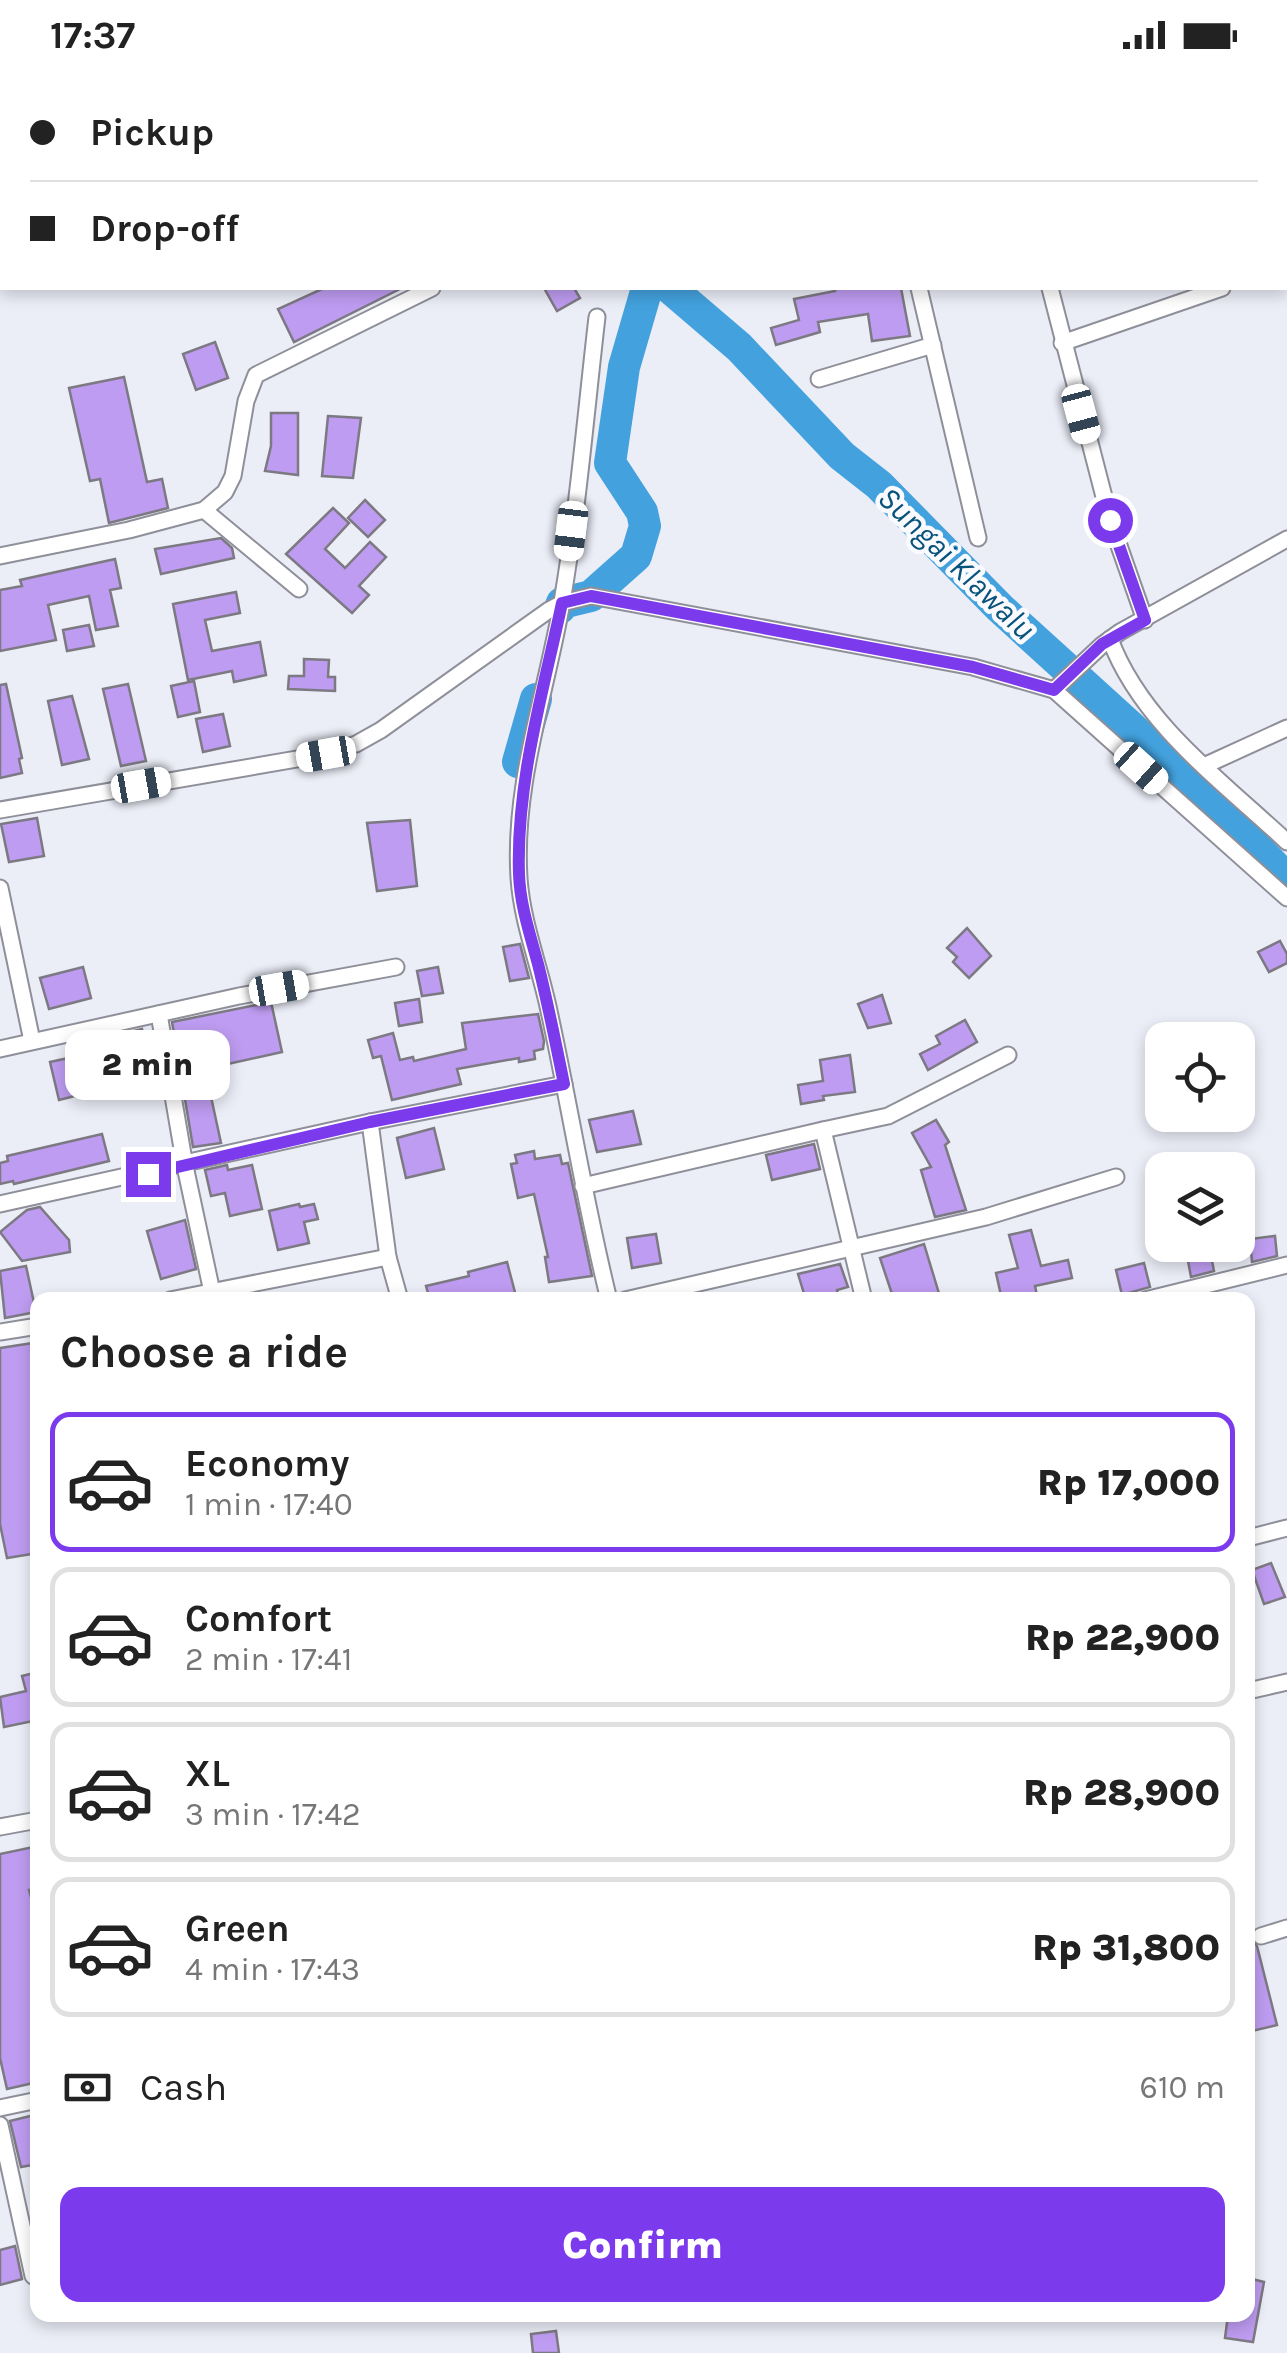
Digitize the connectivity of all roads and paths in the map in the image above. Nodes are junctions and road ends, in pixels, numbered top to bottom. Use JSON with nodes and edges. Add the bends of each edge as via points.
{"nodes":[{"id":1,"x":428,"y":290,"type":"edge"},
{"id":2,"x":920,"y":290,"type":"edge"},
{"id":3,"x":1050,"y":290,"type":"edge"},
{"id":4,"x":1216,"y":290,"type":"edge"},
{"id":5,"x":597,"y":317,"type":"dead end"},
{"id":6,"x":1062,"y":342,"type":"junction"},
{"id":7,"x":933,"y":346,"type":"junction"},
{"id":8,"x":819,"y":379,"type":"dead end"},
{"id":9,"x":204,"y":510,"type":"junction"},
{"id":10,"x":978,"y":538,"type":"dead end"},
{"id":11,"x":1287,"y":539,"type":"edge"},
{"id":12,"x":0,"y":556,"type":"edge"},
{"id":13,"x":299,"y":589,"type":"dead end"},
{"id":14,"x":562,"y":603,"type":"junction"},
{"id":15,"x":1145,"y":620,"type":"junction"},
{"id":16,"x":1110,"y":639,"type":"junction"},
{"id":17,"x":1054,"y":690,"type":"junction"},
{"id":18,"x":1287,"y":728,"type":"edge"},
{"id":19,"x":1206,"y":766,"type":"junction"},
{"id":20,"x":0,"y":810,"type":"edge"},
{"id":21,"x":1287,"y":842,"type":"edge"},
{"id":22,"x":0,"y":888,"type":"edge"},
{"id":23,"x":1287,"y":898,"type":"edge"},
{"id":24,"x":396,"y":967,"type":"dead end"},
{"id":25,"x":159,"y":1014,"type":"junction"},
{"id":26,"x":32,"y":1041,"type":"junction"},
{"id":27,"x":0,"y":1049,"type":"edge"},
{"id":28,"x":1008,"y":1055,"type":"dead end"},
{"id":29,"x":564,"y":1084,"type":"junction"},
{"id":30,"x":370,"y":1122,"type":"junction"},
{"id":31,"x":823,"y":1130,"type":"junction"},
{"id":32,"x":185,"y":1166,"type":"junction"},
{"id":33,"x":1116,"y":1177,"type":"dead end"},
{"id":34,"x":583,"y":1186,"type":"junction"},
{"id":35,"x":0,"y":1204,"type":"edge"},
{"id":36,"x":853,"y":1250,"type":"junction"},
{"id":37,"x":388,"y":1257,"type":"junction"},
{"id":38,"x":1287,"y":1265,"type":"edge"},
{"id":39,"x":212,"y":1292,"type":"joint"},
{"id":40,"x":398,"y":1292,"type":"edge"},
{"id":41,"x":607,"y":1292,"type":"edge"},
{"id":42,"x":662,"y":1292,"type":"edge"},
{"id":43,"x":862,"y":1292,"type":"edge"},
{"id":44,"x":1177,"y":1292,"type":"edge"},
{"id":45,"x":30,"y":1327,"type":"edge"},
{"id":46,"x":0,"y":1332,"type":"edge"},
{"id":47,"x":1287,"y":1528,"type":"edge"},
{"id":48,"x":1255,"y":1536,"type":"edge"},
{"id":49,"x":1287,"y":1682,"type":"edge"},
{"id":50,"x":1255,"y":1689,"type":"edge"},
{"id":51,"x":30,"y":1821,"type":"edge"},
{"id":52,"x":0,"y":1827,"type":"edge"},
{"id":53,"x":1287,"y":1928,"type":"edge"},
{"id":54,"x":1260,"y":1936,"type":"dead end"},
{"id":55,"x":30,"y":2102,"type":"edge"},
{"id":56,"x":0,"y":2108,"type":"edge"},
{"id":57,"x":0,"y":2125,"type":"edge"},
{"id":58,"x":30,"y":2258,"type":"edge"}],
"edges":[{"from":1,"to":9,"type":"street","via":[[256,375],[232,476]]},
{"from":2,"to":7,"type":"street"},
{"from":3,"to":6,"type":"street"},
{"from":4,"to":6,"type":"street"},
{"from":5,"to":14,"type":"street"},
{"from":6,"to":15,"type":"street"},
{"from":7,"to":8,"type":"street"},
{"from":7,"to":10,"type":"street"},
{"from":9,"to":12,"type":"street"},
{"from":9,"to":13,"type":"street"},
{"from":11,"to":15,"type":"street"},
{"from":14,"to":17,"type":"street","via":[[591,596],[973,667]]},
{"from":14,"to":20,"type":"street","via":[[356,744]]},
{"from":14,"to":29,"type":"street","via":[[526,776],[519,877]]},
{"from":15,"to":16,"type":"street"},
{"from":16,"to":17,"type":"street"},
{"from":16,"to":19,"type":"street","via":[[1141,698]]},
{"from":17,"to":23,"type":"street"},
{"from":18,"to":19,"type":"street"},
{"from":19,"to":21,"type":"street"},
{"from":22,"to":26,"type":"street"},
{"from":24,"to":25,"type":"street"},
{"from":25,"to":26,"type":"street"},
{"from":25,"to":32,"type":"street"},
{"from":26,"to":27,"type":"street"},
{"from":28,"to":31,"type":"street","via":[[888,1116]]},
{"from":29,"to":30,"type":"street"},
{"from":29,"to":34,"type":"street"},
{"from":30,"to":32,"type":"street"},
{"from":30,"to":37,"type":"street"},
{"from":31,"to":34,"type":"street"},
{"from":31,"to":36,"type":"street"},
{"from":32,"to":35,"type":"street"},
{"from":32,"to":39,"type":"street"},
{"from":33,"to":36,"type":"street"},
{"from":34,"to":41,"type":"street"},
{"from":36,"to":42,"type":"street"},
{"from":36,"to":43,"type":"street"},
{"from":37,"to":39,"type":"street"},
{"from":37,"to":40,"type":"street"},
{"from":38,"to":44,"type":"street"},
{"from":45,"to":46,"type":"street"},
{"from":47,"to":48,"type":"street"},
{"from":49,"to":50,"type":"street"},
{"from":51,"to":52,"type":"street"},
{"from":53,"to":54,"type":"street"},
{"from":55,"to":56,"type":"street"},
{"from":57,"to":58,"type":"street"}]}
